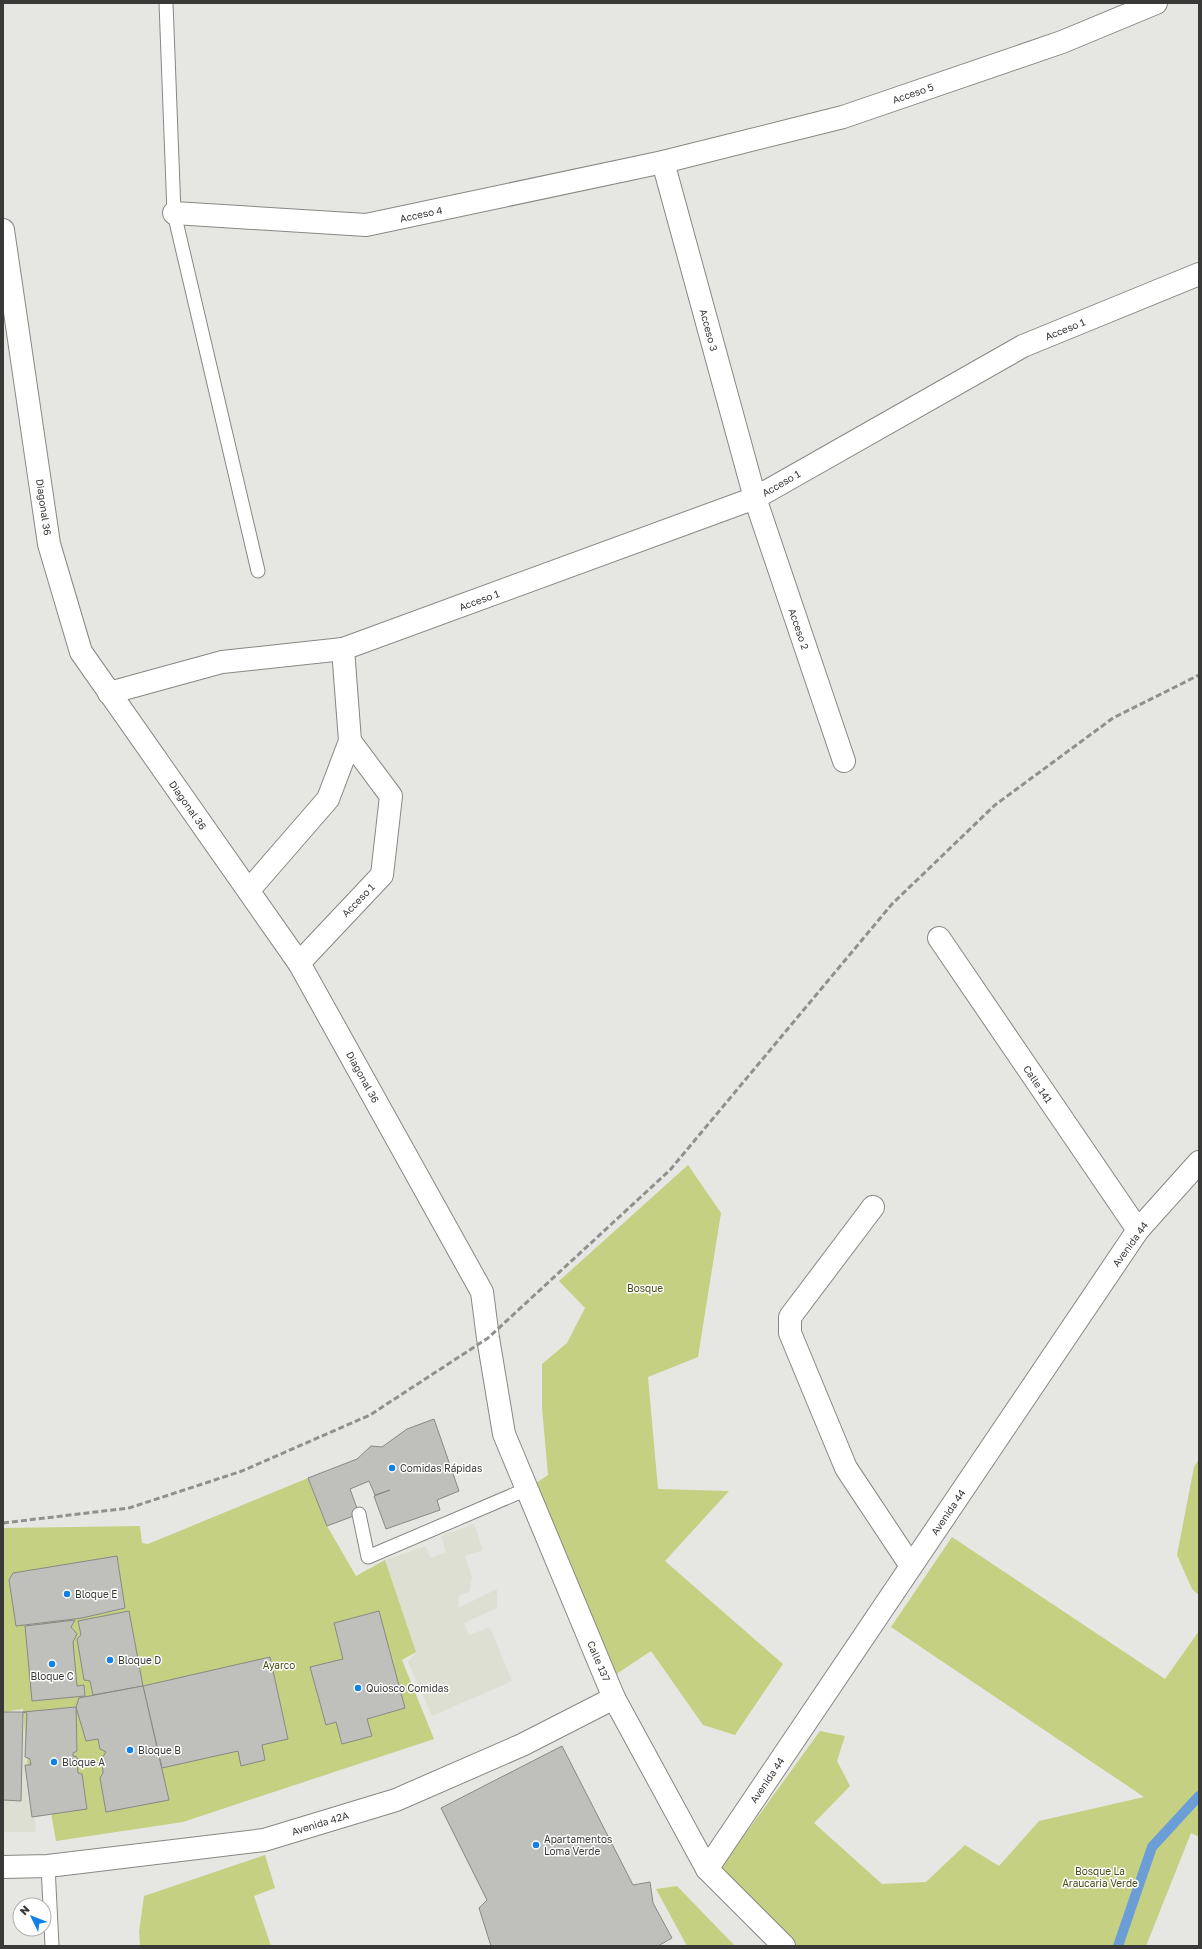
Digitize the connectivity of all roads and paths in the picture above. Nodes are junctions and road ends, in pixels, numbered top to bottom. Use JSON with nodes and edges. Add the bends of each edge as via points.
{"nodes":[{"id":1,"x":166,"y":3,"type":"edge"},
{"id":2,"x":1156,"y":3,"type":"edge"},
{"id":3,"x":663,"y":162,"type":"junction"},
{"id":4,"x":174,"y":213,"type":"junction"},
{"id":5,"x":3,"y":230,"type":"edge"},
{"id":6,"x":1199,"y":274,"type":"edge"},
{"id":7,"x":755,"y":498,"type":"junction"},
{"id":8,"x":258,"y":571,"type":"dead end"},
{"id":9,"x":343,"y":649,"type":"junction"},
{"id":10,"x":109,"y":693,"type":"junction"},
{"id":11,"x":350,"y":741,"type":"junction"},
{"id":12,"x":844,"y":760,"type":"dead end"},
{"id":13,"x":249,"y":890,"type":"junction"},
{"id":14,"x":939,"y":938,"type":"dead end"},
{"id":15,"x":299,"y":963,"type":"junction"},
{"id":16,"x":1199,"y":1162,"type":"edge"},
{"id":17,"x":873,"y":1207,"type":"dead end"},
{"id":18,"x":1138,"y":1230,"type":"junction"},
{"id":19,"x":488,"y":1338,"type":"joint"},
{"id":20,"x":526,"y":1489,"type":"junction"},
{"id":21,"x":359,"y":1514,"type":"dead end"},
{"id":22,"x":911,"y":1566,"type":"junction"},
{"id":23,"x":614,"y":1698,"type":"junction"},
{"id":24,"x":48,"y":1866,"type":"junction"},
{"id":25,"x":3,"y":1867,"type":"edge"},
{"id":26,"x":706,"y":1869,"type":"junction"},
{"id":27,"x":52,"y":1946,"type":"edge"},
{"id":28,"x":784,"y":1946,"type":"edge"}],
"edges":[{"from":1,"to":4,"type":"lane"},
{"from":2,"to":3,"type":"street","name":"Acceso 5","via":[[1062,42],[843,117]]},
{"from":3,"to":4,"type":"street","name":"Acceso 4","via":[[366,225]]},
{"from":3,"to":7,"type":"street","name":"Acceso 3"},
{"from":4,"to":8,"type":"lane"},
{"from":5,"to":10,"type":"street","name":"Diagonal 36","via":[[49,544],[82,652]]},
{"from":6,"to":7,"type":"street","name":"Acceso 1","via":[[1023,346]]},
{"from":7,"to":9,"type":"street","name":"Acceso 1"},
{"from":7,"to":12,"type":"street","name":"Acceso 2"},
{"from":9,"to":10,"type":"street","name":"Acceso 1","via":[[222,662]]},
{"from":9,"to":11,"type":"street"},
{"from":10,"to":13,"type":"street","name":"Diagonal 36"},
{"from":11,"to":13,"type":"street","via":[[328,799]]},
{"from":11,"to":15,"type":"street","name":"Acceso 1","via":[[392,796],[382,875]]},
{"from":13,"to":15,"type":"street","name":"Diagonal 36"},
{"from":14,"to":18,"type":"street","name":"Calle 141"},
{"from":15,"to":19,"type":"street","name":"Diagonal 36","via":[[482,1292]]},
{"from":16,"to":18,"type":"street","name":"Avenida 44"},
{"from":17,"to":22,"type":"street","via":[[790,1317],[790,1333],[846,1468]]},
{"from":18,"to":22,"type":"street","name":"Avenida 44"},
{"from":19,"to":20,"type":"street","name":"Calle 137","via":[[504,1434]]},
{"from":20,"to":21,"type":"lane","via":[[368,1557]]},
{"from":20,"to":23,"type":"street","name":"Calle 137"},
{"from":22,"to":26,"type":"street","name":"Avenida 44"},
{"from":23,"to":24,"type":"street","name":"Avenida 42A","via":[[522,1745],[396,1800],[264,1840]]},
{"from":23,"to":26,"type":"street","name":"Calle 137"},
{"from":24,"to":25,"type":"street","name":"Avenida 42A"},
{"from":24,"to":27,"type":"lane"},
{"from":26,"to":28,"type":"street","name":"Calle 137"}]}
